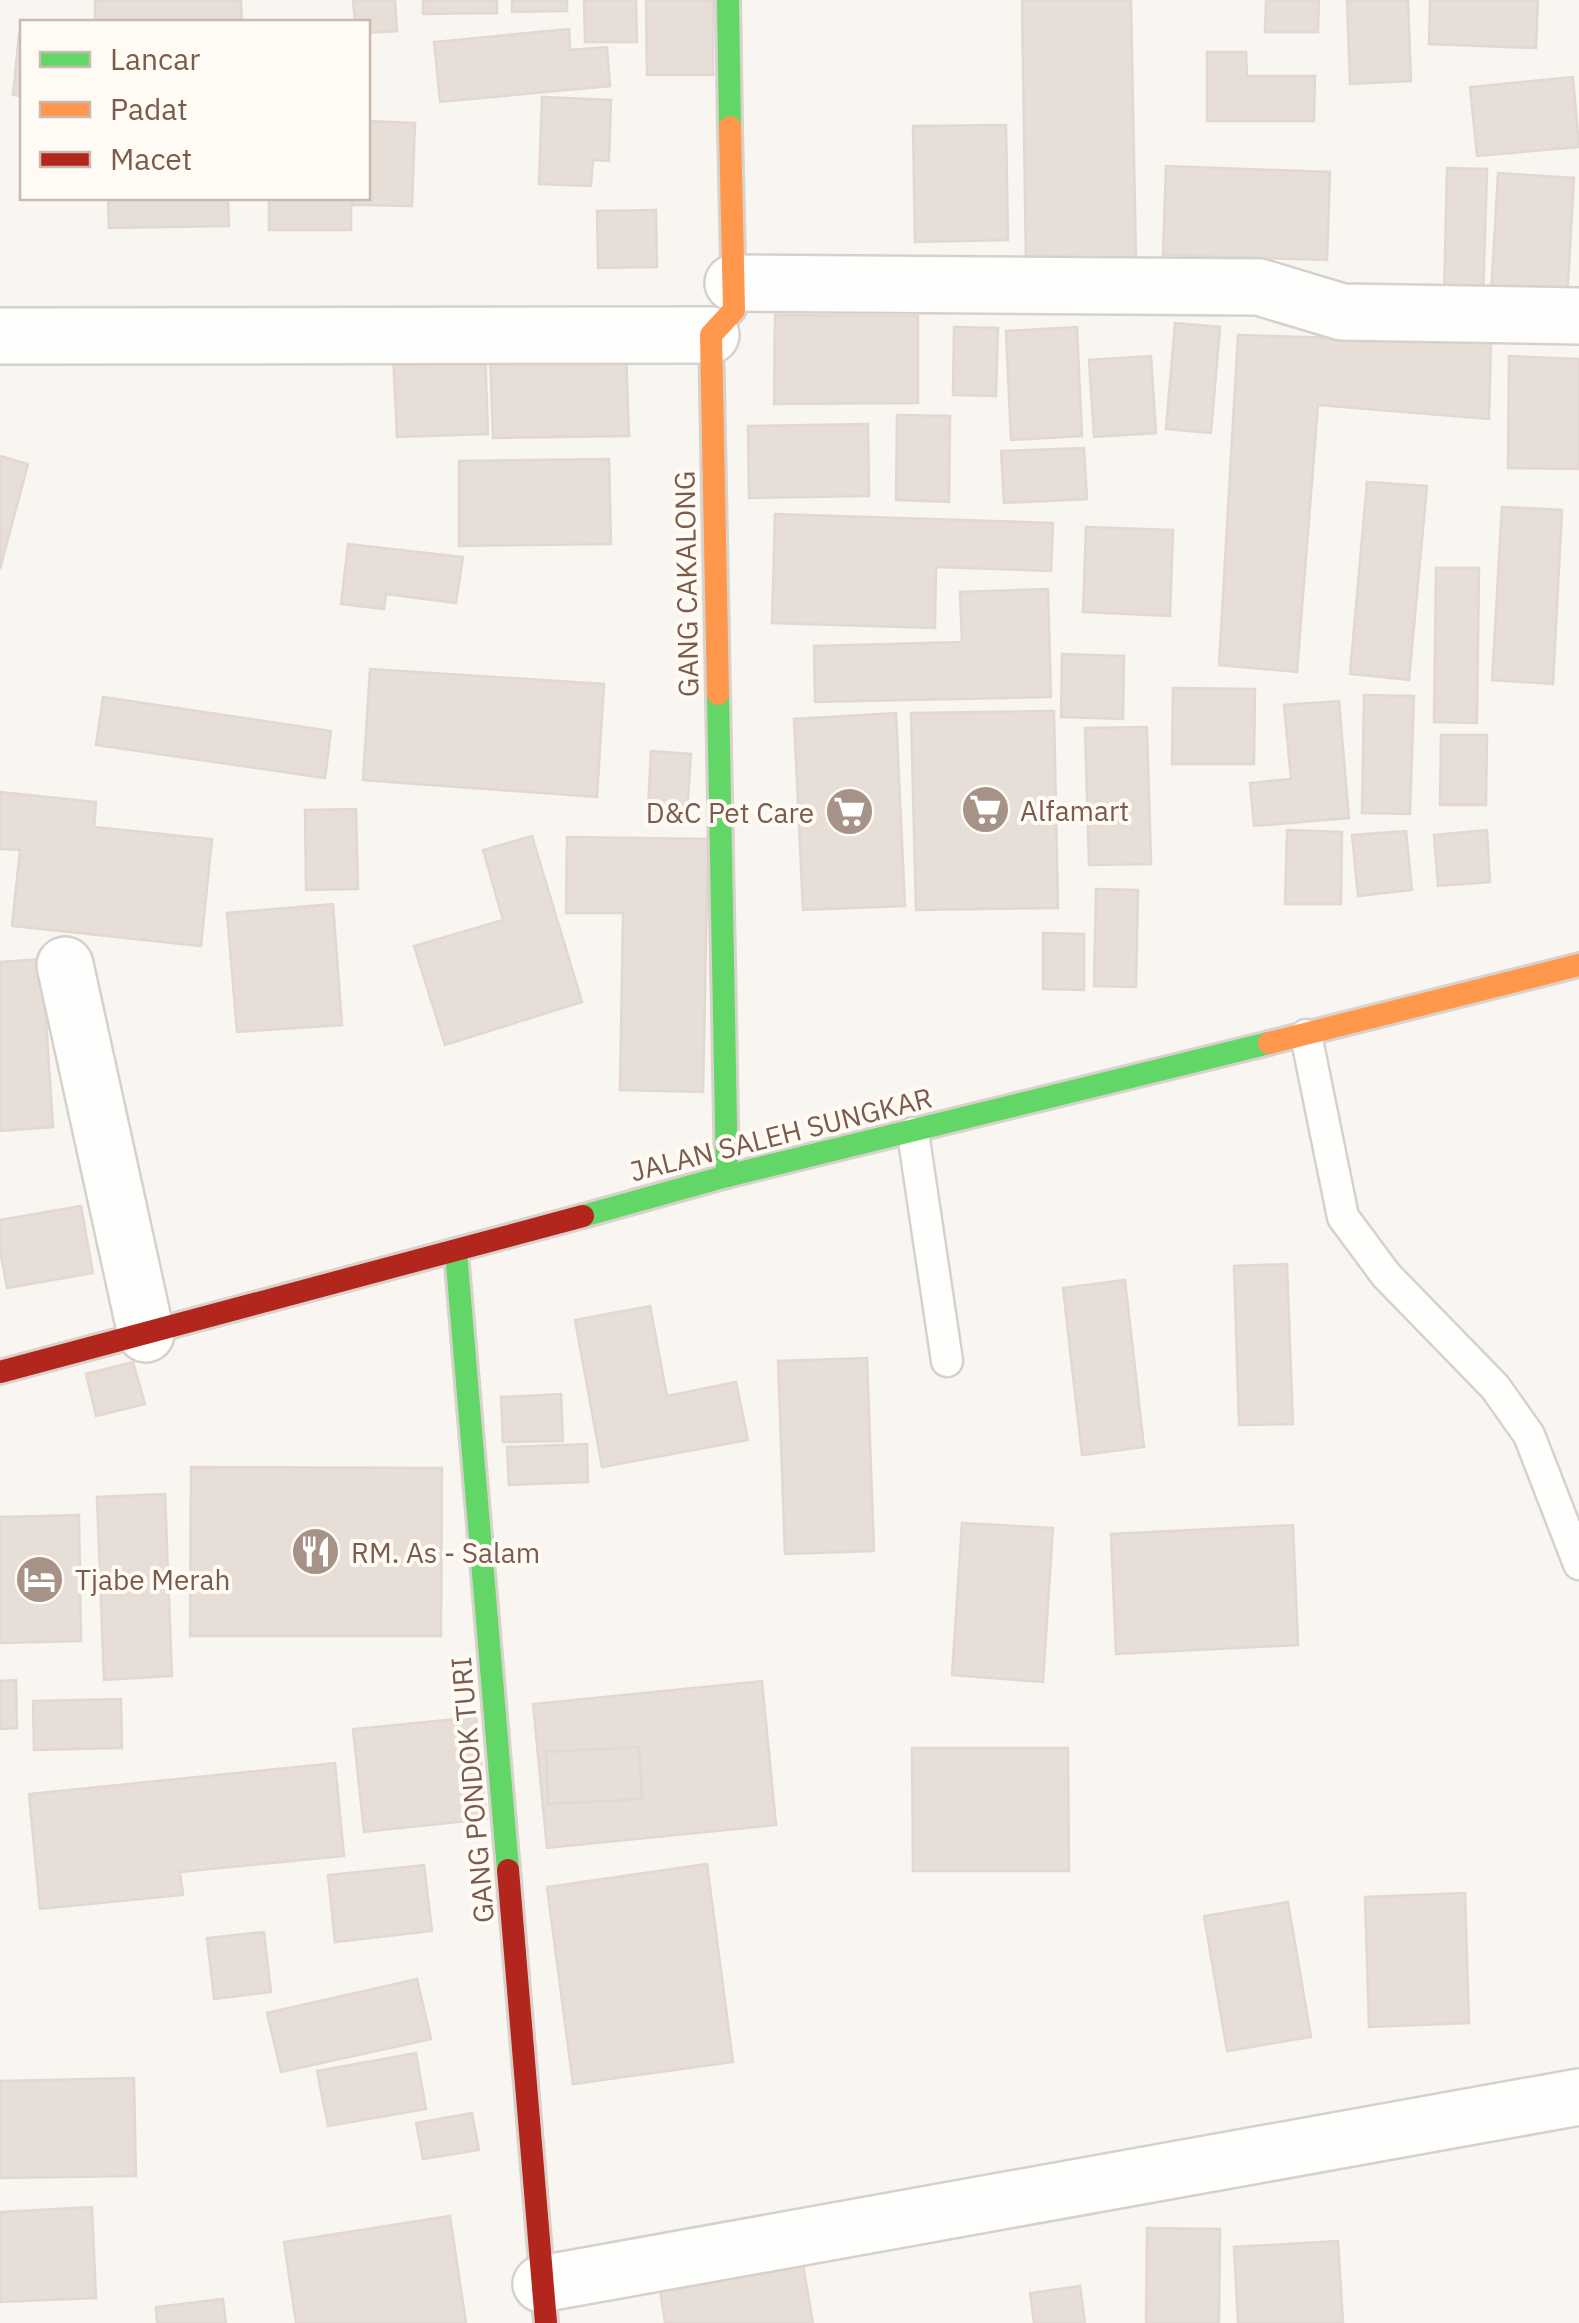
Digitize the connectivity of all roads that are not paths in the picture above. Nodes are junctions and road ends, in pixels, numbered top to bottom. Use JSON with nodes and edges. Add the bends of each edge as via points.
{"nodes":[{"id":1,"x":728,"y":0,"type":"edge"},
{"id":2,"x":733,"y":283,"type":"junction"},
{"id":3,"x":1579,"y":316,"type":"edge"},
{"id":4,"x":711,"y":335,"type":"junction"},
{"id":5,"x":0,"y":336,"type":"edge"},
{"id":6,"x":66,"y":965,"type":"dead end"},
{"id":7,"x":1579,"y":965,"type":"edge"},
{"id":8,"x":1306,"y":1035,"type":"junction"},
{"id":9,"x":912,"y":1133,"type":"junction"},
{"id":10,"x":727,"y":1176,"type":"junction"},
{"id":11,"x":456,"y":1252,"type":"junction"},
{"id":12,"x":146,"y":1334,"type":"junction"},
{"id":13,"x":946,"y":1361,"type":"dead end"},
{"id":14,"x":0,"y":1372,"type":"edge"},
{"id":15,"x":1579,"y":1564,"type":"edge"},
{"id":16,"x":1579,"y":2096,"type":"edge"},
{"id":17,"x":543,"y":2304,"type":"edge"}],
"edges":[{"from":1,"to":2,"type":"main road","name":"GANG CAKALONG"},
{"from":2,"to":3,"type":"street","via":[[1243,287],[1342,312]]},
{"from":2,"to":4,"type":"main road","name":"GANG CAKALONG","via":[[734,310]]},
{"from":4,"to":5,"type":"street"},
{"from":4,"to":10,"type":"main road","name":"GANG CAKALONG"},
{"from":6,"to":12,"type":"street"},
{"from":7,"to":8,"type":"main road","name":"JALAN SALEH SUNGKAR"},
{"from":8,"to":9,"type":"main road","name":"JALAN SALEH SUNGKAR"},
{"from":8,"to":15,"type":"lane","via":[[1342,1217],[1530,1435]]},
{"from":9,"to":10,"type":"main road","name":"JALAN SALEH SUNGKAR"},
{"from":9,"to":13,"type":"lane"},
{"from":10,"to":11,"type":"main road","name":"JALAN SALEH SUNGKAR"},
{"from":11,"to":12,"type":"main road","name":"JALAN SALEH SUNGKAR"},
{"from":11,"to":17,"type":"main road","name":"GANG PONDOK TURI"},
{"from":12,"to":14,"type":"main road","name":"JALAN SALEH SUNGKAR"},
{"from":16,"to":17,"type":"street"}]}
